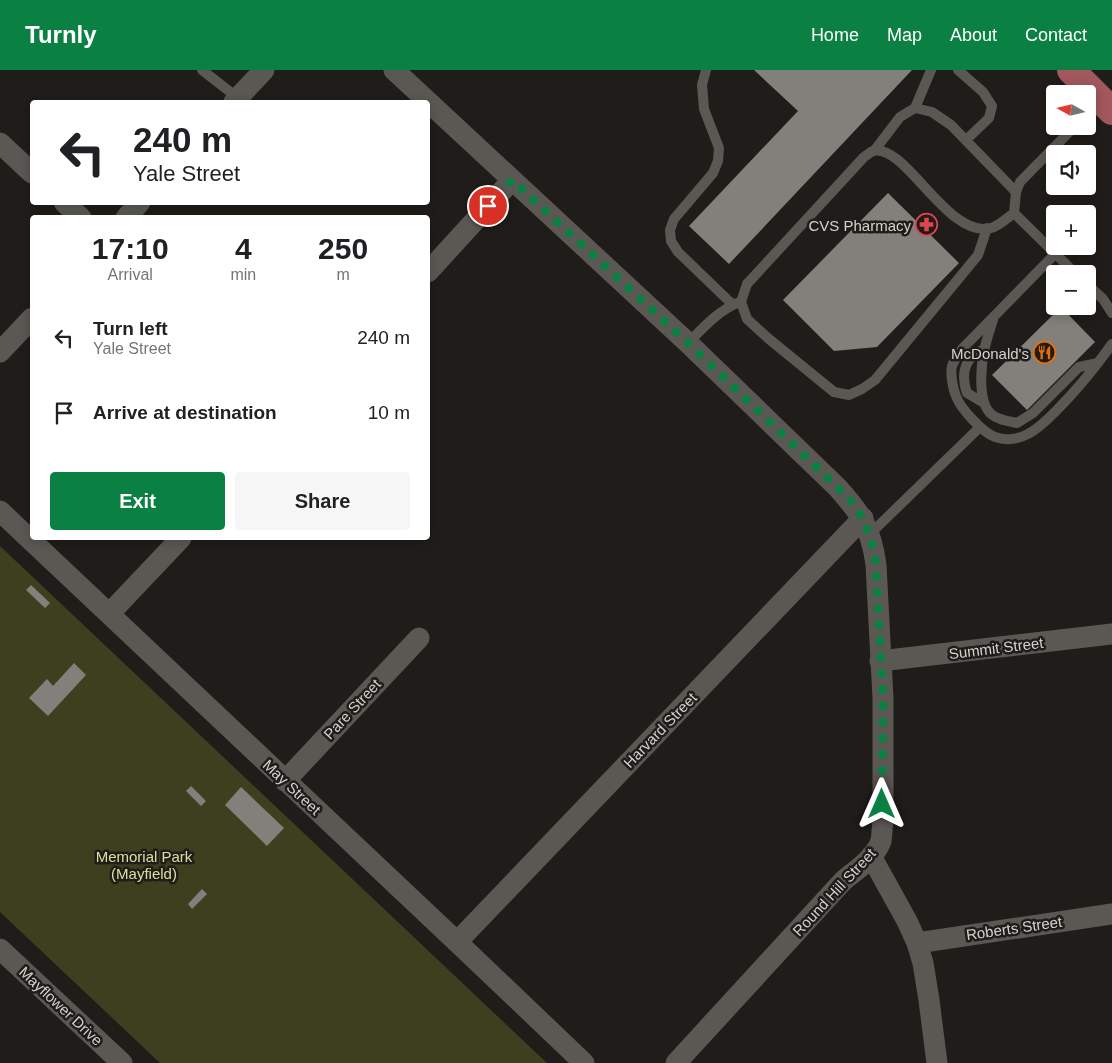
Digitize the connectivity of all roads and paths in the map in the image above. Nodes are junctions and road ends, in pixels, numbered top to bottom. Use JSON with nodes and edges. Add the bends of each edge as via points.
{"nodes":[{"id":1,"x":202,"y":70,"type":"edge"},
{"id":2,"x":264,"y":70,"type":"edge"},
{"id":3,"x":394,"y":70,"type":"edge"},
{"id":4,"x":706,"y":70,"type":"edge"},
{"id":5,"x":930,"y":70,"type":"edge"},
{"id":6,"x":958,"y":70,"type":"edge"},
{"id":7,"x":1070,"y":70,"type":"edge"},
{"id":8,"x":236,"y":100,"type":"edge"},
{"id":9,"x":426,"y":100,"type":"edge"},
{"id":10,"x":430,"y":104,"type":"edge"},
{"id":11,"x":915,"y":108,"type":"junction"},
{"id":12,"x":1101,"y":109,"type":"edge"},
{"id":13,"x":1066,"y":135,"type":"edge"},
{"id":14,"x":966,"y":140,"type":"junction"},
{"id":15,"x":0,"y":143,"type":"edge"},
{"id":16,"x":874,"y":151,"type":"junction"},
{"id":17,"x":30,"y":171,"type":"edge"},
{"id":18,"x":512,"y":180,"type":"junction"},
{"id":19,"x":1016,"y":192,"type":"junction"},
{"id":20,"x":67,"y":205,"type":"edge"},
{"id":21,"x":137,"y":205,"type":"edge"},
{"id":22,"x":1014,"y":213,"type":"junction"},
{"id":23,"x":78,"y":215,"type":"edge"},
{"id":24,"x":129,"y":215,"type":"edge"},
{"id":25,"x":987,"y":228,"type":"junction"},
{"id":26,"x":1046,"y":245,"type":"edge"},
{"id":27,"x":1054,"y":255,"type":"edge"},
{"id":28,"x":1056,"y":255,"type":"edge"},
{"id":29,"x":1067,"y":265,"type":"edge"},
{"id":30,"x":430,"y":270,"type":"edge"},
{"id":31,"x":1096,"y":292,"type":"edge"},
{"id":32,"x":737,"y":303,"type":"junction"},
{"id":33,"x":1112,"y":313,"type":"edge"},
{"id":34,"x":994,"y":317,"type":"junction"},
{"id":35,"x":30,"y":320,"type":"edge"},
{"id":36,"x":688,"y":343,"type":"junction"},
{"id":37,"x":1112,"y":344,"type":"edge"},
{"id":38,"x":985,"y":348,"type":"junction"},
{"id":39,"x":0,"y":352,"type":"edge"},
{"id":40,"x":1098,"y":362,"type":"junction"},
{"id":41,"x":984,"y":403,"type":"junction"},
{"id":42,"x":980,"y":427,"type":"junction"},
{"id":43,"x":0,"y":511,"type":"edge"},
{"id":44,"x":867,"y":526,"type":"junction"},
{"id":45,"x":30,"y":539,"type":"edge"},
{"id":46,"x":31,"y":540,"type":"edge"},
{"id":47,"x":179,"y":540,"type":"edge"},
{"id":48,"x":110,"y":614,"type":"junction"},
{"id":49,"x":1112,"y":634,"type":"edge"},
{"id":50,"x":419,"y":638,"type":"dead end"},
{"id":51,"x":880,"y":661,"type":"junction"},
{"id":52,"x":285,"y":780,"type":"junction"},
{"id":53,"x":872,"y":856,"type":"junction"},
{"id":54,"x":1112,"y":914,"type":"edge"},
{"id":55,"x":458,"y":942,"type":"junction"},
{"id":56,"x":917,"y":942,"type":"junction"},
{"id":57,"x":0,"y":949,"type":"edge"},
{"id":58,"x":122,"y":1063,"type":"edge"},
{"id":59,"x":584,"y":1063,"type":"edge"},
{"id":60,"x":676,"y":1063,"type":"edge"},
{"id":61,"x":937,"y":1063,"type":"edge"}],
"edges":[{"from":1,"to":8,"type":"lane"},
{"from":2,"to":8,"type":"street"},
{"from":3,"to":9,"type":"street","name":"Round Hill Street"},
{"from":4,"to":32,"type":"lane","via":[[702,85],[704,109],[719,148],[718,161],[713,173],[674,219],[671,241],[678,252]]},
{"from":5,"to":11,"type":"lane"},
{"from":6,"to":14,"type":"lane","via":[[983,92],[992,106],[990,118]]},
{"from":7,"to":12,"type":"main road"},
{"from":10,"to":18,"type":"street","name":"Round Hill Street"},
{"from":11,"to":14,"type":"lane","via":[[932,112]]},
{"from":11,"to":16,"type":"lane","via":[[900,117]]},
{"from":13,"to":19,"type":"lane","via":[[1020,182]]},
{"from":14,"to":19,"type":"lane"},
{"from":15,"to":17,"type":"street"},
{"from":16,"to":25,"type":"lane","via":[[887,152],[898,160],[962,222],[978,229]]},
{"from":16,"to":32,"type":"lane","via":[[864,157],[747,284]]},
{"from":18,"to":30,"type":"street"},
{"from":18,"to":36,"type":"street","name":"Round Hill Street"},
{"from":19,"to":22,"type":"lane"},
{"from":20,"to":23,"type":"street"},
{"from":21,"to":24,"type":"street"},
{"from":22,"to":25,"type":"lane"},
{"from":22,"to":26,"type":"lane"},
{"from":25,"to":32,"type":"lane","via":[[978,256],[875,380],[849,395],[834,392],[769,339],[747,319]]},
{"from":27,"to":34,"type":"lane"},
{"from":28,"to":29,"type":"lane"},
{"from":31,"to":33,"type":"lane"},
{"from":32,"to":36,"type":"lane","via":[[716,316]]},
{"from":34,"to":38,"type":"lane"},
{"from":34,"to":42,"type":"lane","via":[[962,349],[952,366],[956,397]]},
{"from":35,"to":39,"type":"street"},
{"from":36,"to":44,"type":"street","name":"Round Hill Street","via":[[838,488]]},
{"from":37,"to":40,"type":"lane"},
{"from":38,"to":41,"type":"lane","via":[[981,381]]},
{"from":38,"to":41,"type":"lane","via":[[970,358],[963,382],[967,393]]},
{"from":40,"to":41,"type":"lane","via":[[1079,367],[1033,413],[1017,423],[1003,421],[991,414]]},
{"from":40,"to":42,"type":"lane","via":[[1069,398],[1028,434],[1010,440],[994,437]]},
{"from":42,"to":44,"type":"lane"},
{"from":43,"to":45,"type":"street","name":"May Street"},
{"from":44,"to":51,"type":"street","name":"Round Hill Street","via":[[876,565]]},
{"from":44,"to":55,"type":"street","name":"Harvard Street"},
{"from":46,"to":48,"type":"street","name":"May Street"},
{"from":47,"to":48,"type":"street"},
{"from":48,"to":52,"type":"street","name":"May Street"},
{"from":49,"to":51,"type":"street","name":"Summit Street"},
{"from":50,"to":52,"type":"street","name":"Pare Street"},
{"from":51,"to":53,"type":"street","name":"Round Hill Street","via":[[883,698],[882,821],[881,840]]},
{"from":52,"to":55,"type":"street","name":"May Street"},
{"from":53,"to":56,"type":"street"},
{"from":53,"to":60,"type":"street","name":"Round Hill Street","via":[[843,881]]},
{"from":54,"to":56,"type":"street","name":"Roberts Street"},
{"from":55,"to":59,"type":"street","name":"May Street"},
{"from":56,"to":61,"type":"street"},
{"from":57,"to":58,"type":"street","name":"Mayflower Drive"}]}
